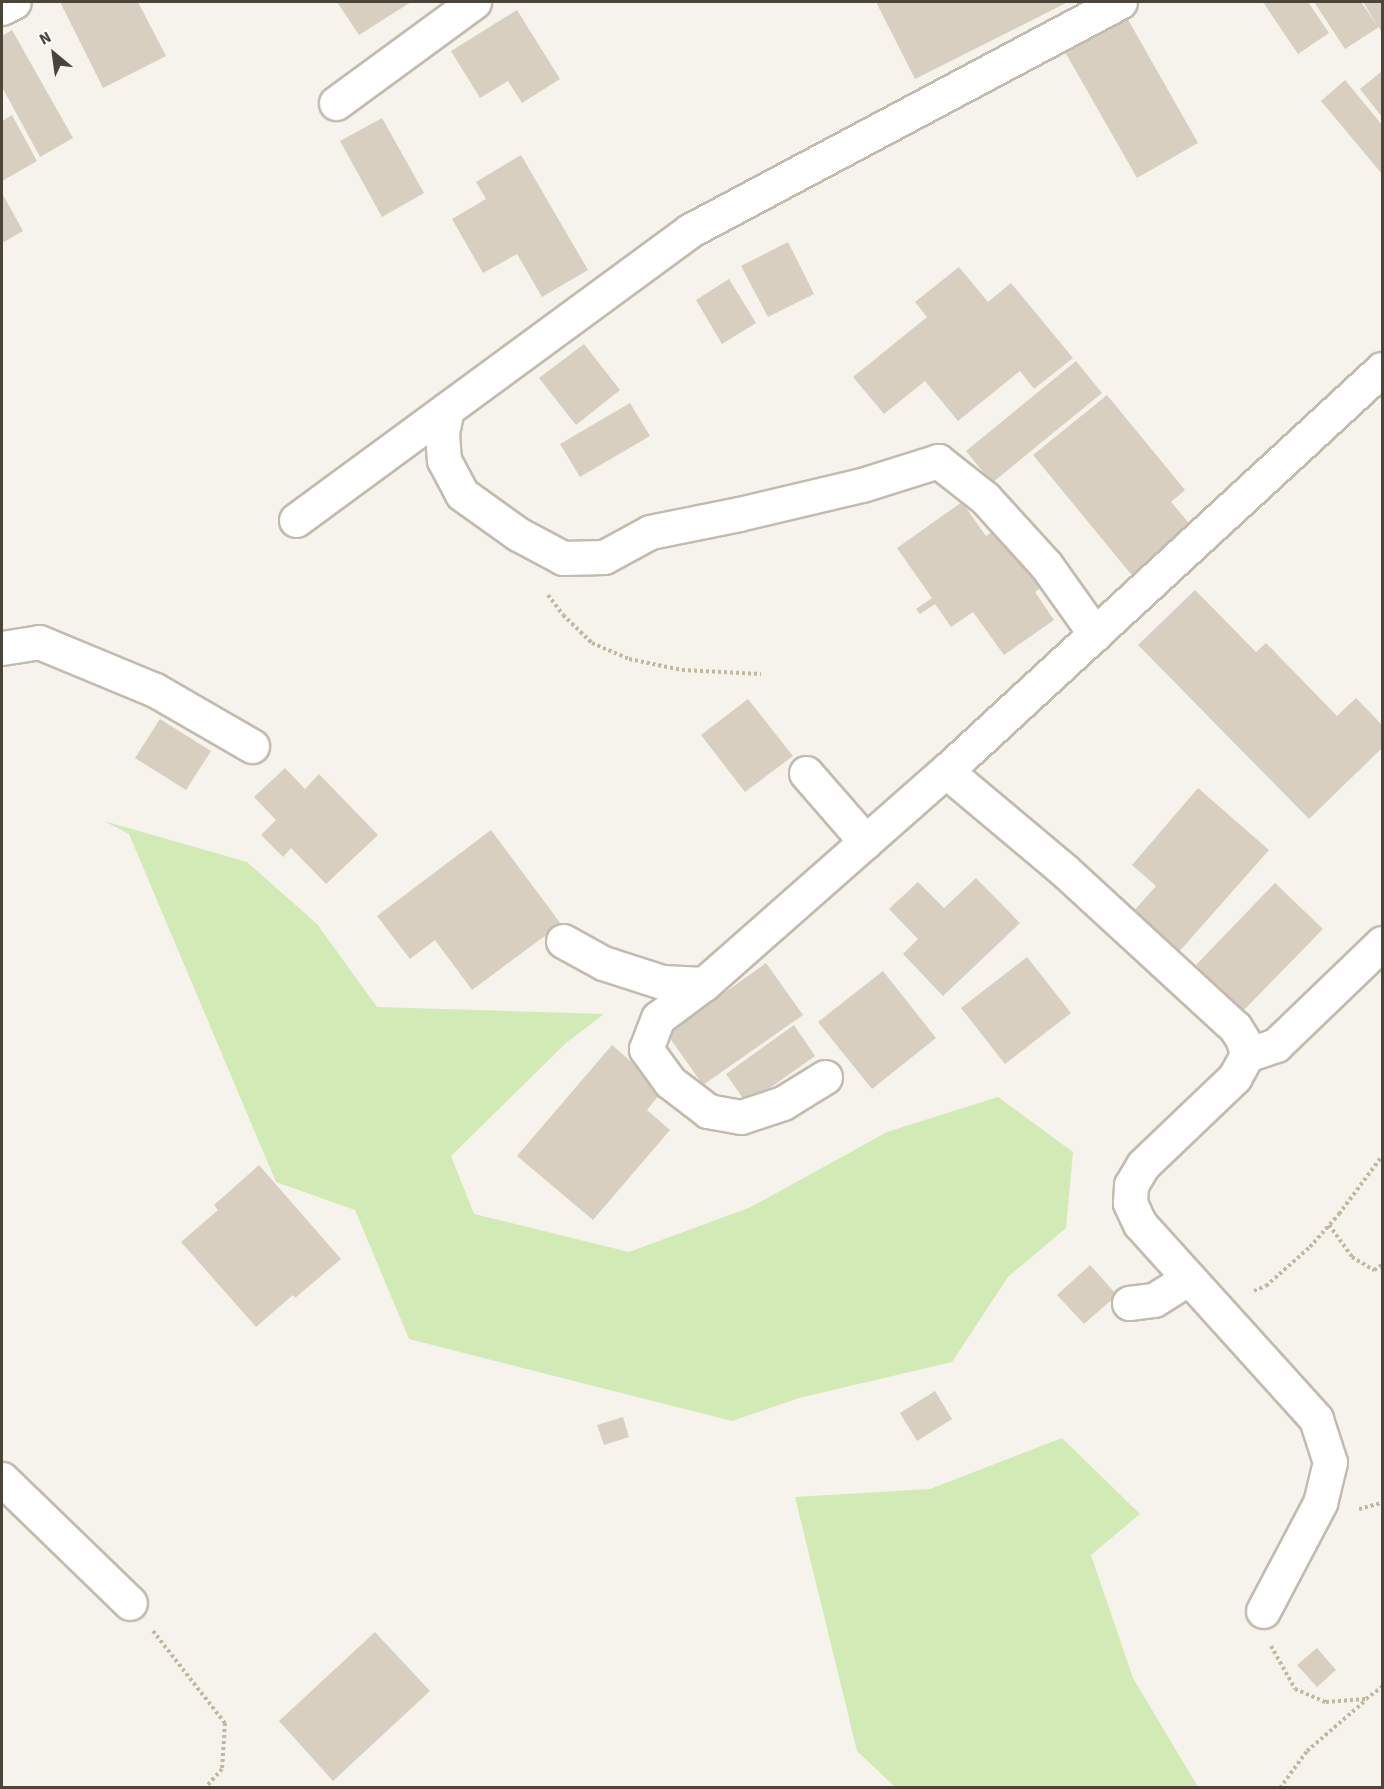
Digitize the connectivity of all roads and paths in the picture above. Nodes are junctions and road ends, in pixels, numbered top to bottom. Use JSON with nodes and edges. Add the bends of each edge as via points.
{"nodes":[{"id":1,"x":14,"y":2,"type":"edge"},
{"id":2,"x":474,"y":2,"type":"edge"},
{"id":3,"x":1120,"y":2,"type":"edge"},
{"id":4,"x":2,"y":8,"type":"edge"},
{"id":5,"x":336,"y":103,"type":"dead end"},
{"id":6,"x":1383,"y":369,"type":"edge"},
{"id":7,"x":447,"y":409,"type":"junction"},
{"id":8,"x":296,"y":520,"type":"dead end"},
{"id":9,"x":542,"y":588,"type":"dead end"},
{"id":10,"x":1095,"y":634,"type":"junction"},
{"id":11,"x":2,"y":648,"type":"edge"},
{"id":12,"x":760,"y":674,"type":"dead end"},
{"id":13,"x":252,"y":746,"type":"dead end"},
{"id":14,"x":946,"y":771,"type":"junction"},
{"id":15,"x":806,"y":773,"type":"dead end"},
{"id":16,"x":866,"y":842,"type":"junction"},
{"id":17,"x":563,"y":941,"type":"dead end"},
{"id":18,"x":1383,"y":943,"type":"edge"},
{"id":19,"x":704,"y":984,"type":"junction"},
{"id":20,"x":1247,"y":1055,"type":"junction"},
{"id":21,"x":825,"y":1077,"type":"dead end"},
{"id":22,"x":1383,"y":1156,"type":"edge"},
{"id":23,"x":1329,"y":1225,"type":"junction"},
{"id":24,"x":1383,"y":1265,"type":"edge"},
{"id":25,"x":1197,"y":1288,"type":"junction"},
{"id":26,"x":1129,"y":1303,"type":"dead end"},
{"id":27,"x":2,"y":1479,"type":"edge"},
{"id":28,"x":130,"y":1603,"type":"joint"},
{"id":29,"x":1263,"y":1611,"type":"joint"},
{"id":30,"x":1383,"y":1687,"type":"edge"},
{"id":31,"x":1366,"y":1699,"type":"junction"},
{"id":32,"x":205,"y":1788,"type":"edge"},
{"id":33,"x":1280,"y":1788,"type":"edge"}],
"edges":[{"from":1,"to":4,"type":"street"},
{"from":2,"to":5,"type":"street"},
{"from":3,"to":7,"type":"street","via":[[689,231]]},
{"from":6,"to":10,"type":"street"},
{"from":7,"to":8,"type":"street"},
{"from":7,"to":10,"type":"street","via":[[442,433],[444,460],[462,494],[518,534],[563,558],[604,557],[650,532],[862,485],[938,461],[985,498],[1046,565]]},
{"from":9,"to":12,"type":"path","via":[[592,643],[629,659],[682,670]]},
{"from":10,"to":14,"type":"street"},
{"from":11,"to":13,"type":"street","via":[[39,642],[155,690]]},
{"from":14,"to":16,"type":"street"},
{"from":14,"to":20,"type":"street","via":[[1064,870],[1235,1027]]},
{"from":15,"to":16,"type":"street"},
{"from":16,"to":19,"type":"street"},
{"from":17,"to":19,"type":"street","via":[[603,963],[662,982]]},
{"from":18,"to":20,"type":"street","via":[[1276,1045]]},
{"from":19,"to":21,"type":"street","via":[[658,1018],[646,1049],[670,1082],[708,1111],[741,1117],[783,1103]]},
{"from":20,"to":25,"type":"street","via":[[1235,1077],[1143,1165],[1131,1185],[1130,1203],[1140,1224]]},
{"from":22,"to":23,"type":"path"},
{"from":23,"to":24,"type":"path","via":[[1352,1257],[1374,1270]]},
{"from":23,"to":25,"type":"path","via":[[1266,1286],[1239,1298]]},
{"from":25,"to":26,"type":"street"},
{"from":25,"to":29,"type":"street","via":[[1316,1419],[1330,1462],[1320,1503]]},
{"from":27,"to":28,"type":"street"},
{"from":28,"to":32,"type":"path","via":[[225,1723],[222,1769]]},
{"from":29,"to":31,"type":"path","via":[[1273,1653],[1295,1689],[1326,1702]]},
{"from":30,"to":31,"type":"path"},
{"from":31,"to":33,"type":"path","via":[[1307,1751]]}]}
